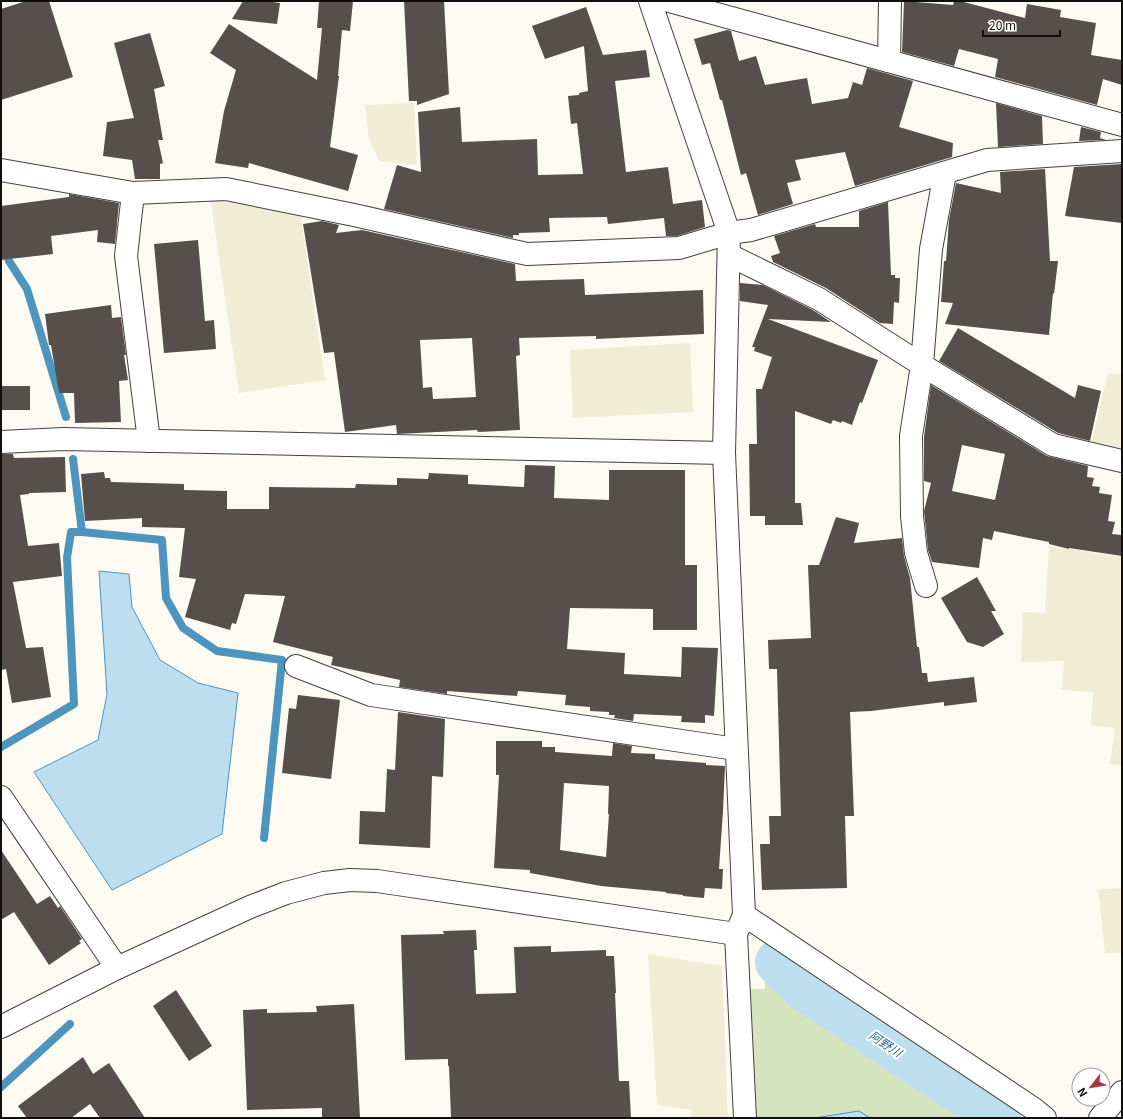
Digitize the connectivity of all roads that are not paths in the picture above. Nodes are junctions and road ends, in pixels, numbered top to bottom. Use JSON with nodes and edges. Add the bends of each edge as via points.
{"nodes":[{"id":1,"x":650,"y":1,"type":"edge"},
{"id":2,"x":669,"y":1,"type":"edge"},
{"id":3,"x":890,"y":1,"type":"edge"},
{"id":4,"x":889,"y":61,"type":"junction"},
{"id":5,"x":1122,"y":125,"type":"edge"},
{"id":6,"x":1122,"y":151,"type":"edge"},
{"id":7,"x":1,"y":170,"type":"edge"},
{"id":8,"x":945,"y":172,"type":"junction"},
{"id":9,"x":133,"y":193,"type":"junction"},
{"id":10,"x":729,"y":233,"type":"junction"},
{"id":11,"x":729,"y":255,"type":"junction"},
{"id":12,"x":922,"y":365,"type":"junction"},
{"id":13,"x":149,"y":441,"type":"junction"},
{"id":14,"x":1,"y":442,"type":"edge"},
{"id":15,"x":724,"y":453,"type":"junction"},
{"id":16,"x":1122,"y":461,"type":"edge"},
{"id":17,"x":926,"y":586,"type":"dead end"},
{"id":18,"x":296,"y":666,"type":"dead end"},
{"id":19,"x":736,"y":749,"type":"junction"},
{"id":20,"x":1,"y":797,"type":"edge"},
{"id":21,"x":740,"y":925,"type":"junction"},
{"id":22,"x":117,"y":968,"type":"junction"},
{"id":23,"x":1,"y":1026,"type":"edge"},
{"id":24,"x":1122,"y":1092,"type":"edge"},
{"id":25,"x":745,"y":1118,"type":"edge"},
{"id":26,"x":1045,"y":1118,"type":"edge"},
{"id":27,"x":1100,"y":1118,"type":"edge"}],
"edges":[{"from":1,"to":10,"type":"street"},
{"from":2,"to":4,"type":"street"},
{"from":3,"to":4,"type":"street"},
{"from":4,"to":5,"type":"street"},
{"from":6,"to":8,"type":"street","via":[[987,160]]},
{"from":7,"to":9,"type":"street"},
{"from":8,"to":10,"type":"street","via":[[751,230]]},
{"from":8,"to":12,"type":"street","via":[[931,249]]},
{"from":9,"to":10,"type":"street","via":[[226,189],[527,254],[679,248]]},
{"from":9,"to":13,"type":"street","via":[[126,256]]},
{"from":10,"to":11,"type":"street"},
{"from":11,"to":12,"type":"street","via":[[818,299]]},
{"from":11,"to":15,"type":"street"},
{"from":12,"to":16,"type":"street","via":[[1053,445]]},
{"from":12,"to":17,"type":"street","via":[[910,436],[912,516],[916,553]]},
{"from":13,"to":14,"type":"street","via":[[63,439]]},
{"from":13,"to":15,"type":"street"},
{"from":15,"to":19,"type":"street"},
{"from":18,"to":19,"type":"street","via":[[371,694]]},
{"from":19,"to":21,"type":"street"},
{"from":20,"to":22,"type":"street"},
{"from":21,"to":22,"type":"street","via":[[377,881],[350,880],[324,883],[272,898]]},
{"from":21,"to":25,"type":"street"},
{"from":21,"to":26,"type":"street"},
{"from":22,"to":23,"type":"street"},
{"from":24,"to":27,"type":"street"}]}
